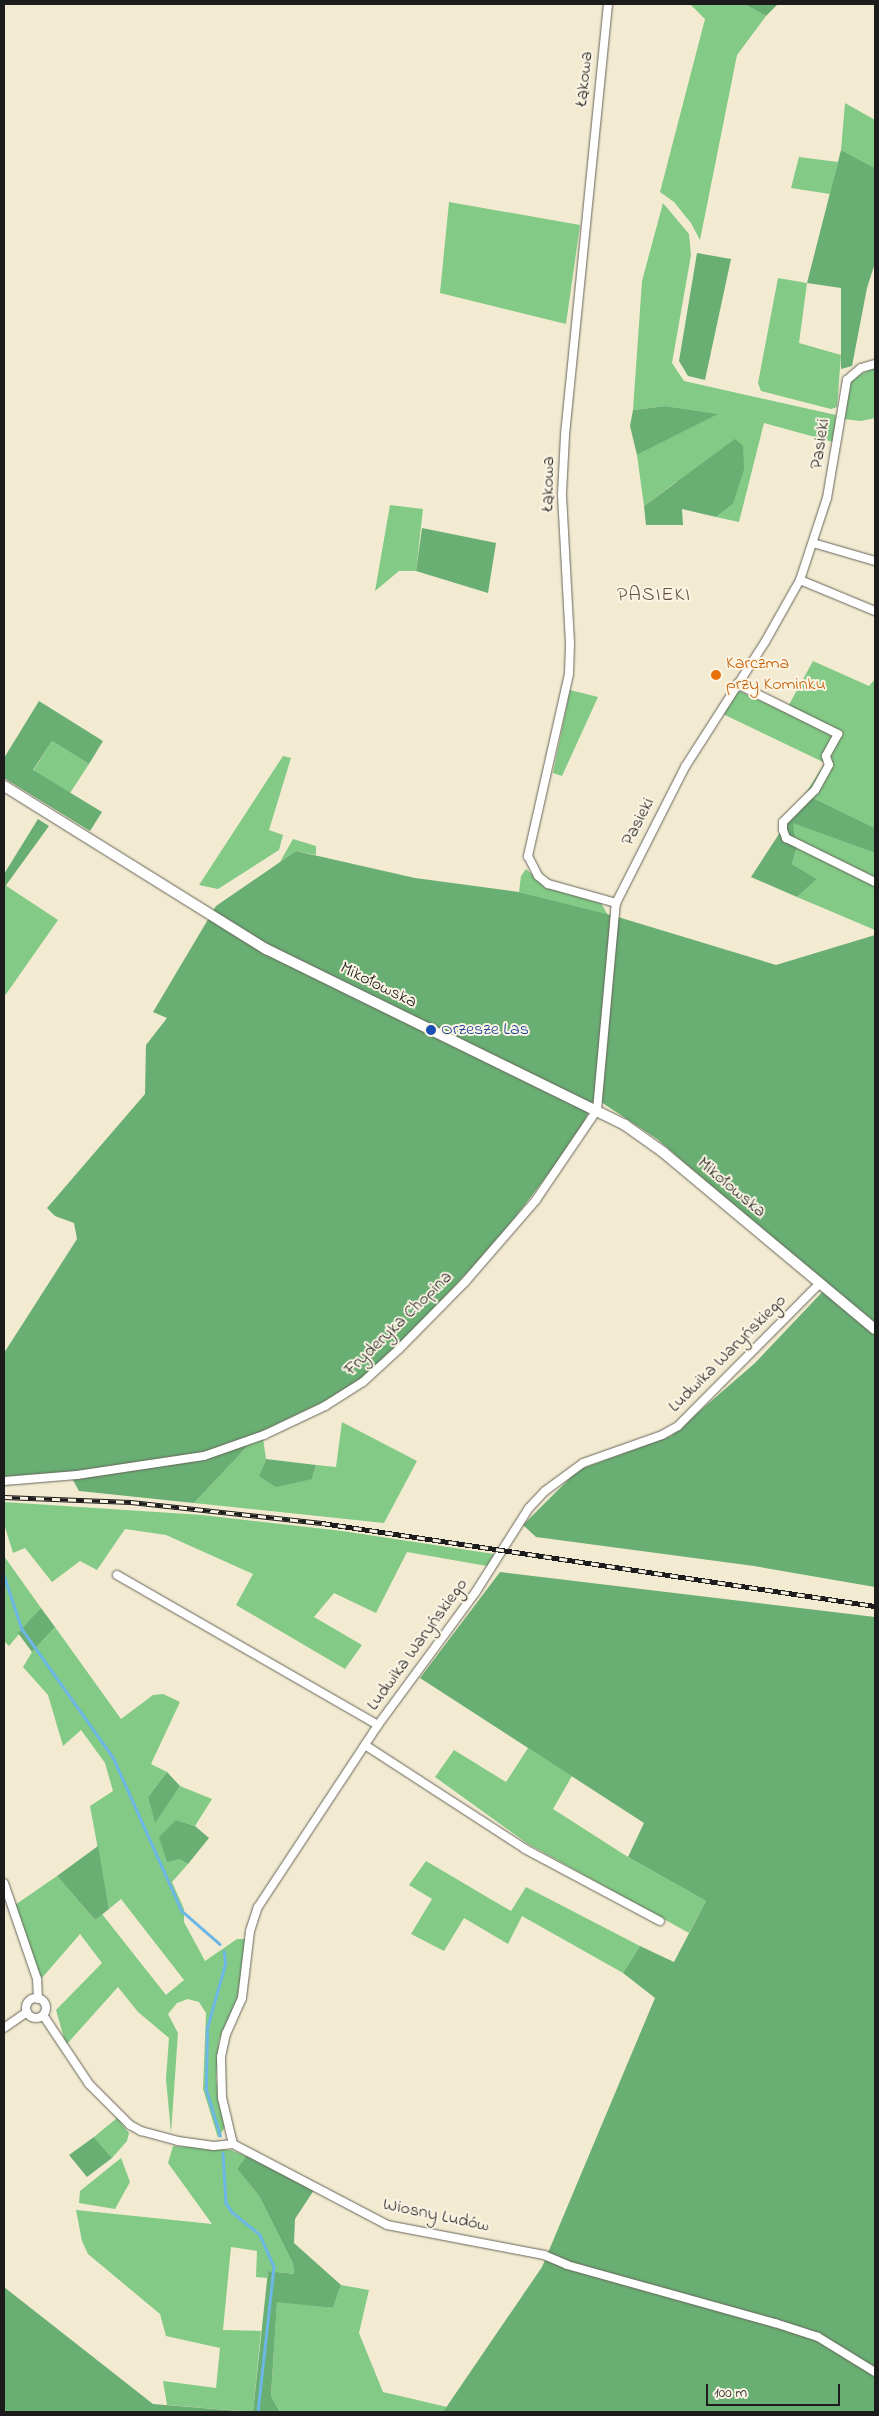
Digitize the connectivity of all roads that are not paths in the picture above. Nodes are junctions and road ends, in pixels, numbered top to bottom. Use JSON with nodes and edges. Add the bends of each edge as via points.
{"nodes":[{"id":1,"x":608,"y":4,"type":"edge"},
{"id":2,"x":875,"y":364,"type":"edge"},
{"id":3,"x":813,"y":543,"type":"junction"},
{"id":4,"x":875,"y":561,"type":"edge"},
{"id":5,"x":800,"y":580,"type":"junction"},
{"id":6,"x":875,"y":611,"type":"edge"},
{"id":7,"x":737,"y":684,"type":"junction"},
{"id":8,"x":4,"y":786,"type":"edge"},
{"id":9,"x":875,"y":882,"type":"edge"},
{"id":10,"x":616,"y":903,"type":"junction"},
{"id":11,"x":597,"y":1110,"type":"junction"},
{"id":12,"x":820,"y":1283,"type":"junction"},
{"id":13,"x":875,"y":1330,"type":"edge"},
{"id":14,"x":4,"y":1481,"type":"edge"},
{"id":15,"x":116,"y":1575,"type":"dead end"},
{"id":16,"x":378,"y":1726,"type":"junction"},
{"id":17,"x":365,"y":1745,"type":"junction"},
{"id":18,"x":4,"y":1883,"type":"edge"},
{"id":19,"x":660,"y":1921,"type":"dead end"},
{"id":20,"x":38,"y":1999,"type":"junction"},
{"id":21,"x":27,"y":2012,"type":"junction"},
{"id":22,"x":43,"y":2015,"type":"junction"},
{"id":23,"x":4,"y":2028,"type":"edge"},
{"id":24,"x":233,"y":2144,"type":"junction"},
{"id":25,"x":875,"y":2372,"type":"edge"}],
"edges":[{"from":1,"to":10,"type":"street","name":"Łąkowa","via":[[565,435],[562,495],[569,674],[528,856],[538,876],[548,884]]},
{"from":2,"to":3,"type":"street","name":"Pasieki","via":[[856,371],[847,380],[834,469]]},
{"from":3,"to":4,"type":"street"},
{"from":3,"to":5,"type":"street","name":"Pasieki"},
{"from":5,"to":6,"type":"street"},
{"from":5,"to":7,"type":"street","name":"Pasieki"},
{"from":7,"to":9,"type":"street","via":[[838,734],[826,756],[829,765],[815,790],[783,822],[783,830],[786,838]]},
{"from":7,"to":10,"type":"street","name":"Pasieki","via":[[684,767]]},
{"from":8,"to":11,"type":"main road","name":"Mikołowska","via":[[266,949]]},
{"from":10,"to":11,"type":"street","name":"Pasieki"},
{"from":11,"to":12,"type":"main road","name":"Mikołowska","via":[[663,1152]]},
{"from":11,"to":14,"type":"street","name":"Fryderyka Chopina","via":[[536,1200],[501,1243],[399,1349],[347,1392],[264,1435],[204,1456]]},
{"from":12,"to":13,"type":"main road","name":"Mikołowska"},
{"from":12,"to":16,"type":"street","name":"Ludwika Waryńskiego","via":[[678,1426],[662,1435],[583,1463],[545,1491],[524,1514],[476,1593]]},
{"from":15,"to":16,"type":"street"},
{"from":16,"to":17,"type":"street","name":"Ludwika Waryńskiego"},
{"from":17,"to":19,"type":"street","via":[[525,1849]]},
{"from":17,"to":24,"type":"street","name":"Ludwika Waryńskiego","via":[[258,1907],[250,1931],[242,1998],[226,2034],[221,2057],[222,2098]]},
{"from":18,"to":20,"type":"street","via":[[38,1979]]},
{"from":20,"to":21,"type":"street","via":[[28,2004]]},
{"from":20,"to":22,"type":"street","via":[[45,2004]]},
{"from":21,"to":22,"type":"street","via":[[34,2018]]},
{"from":21,"to":23,"type":"street"},
{"from":22,"to":24,"type":"street","via":[[89,2084],[130,2125],[178,2141],[214,2146]]},
{"from":24,"to":25,"type":"street","name":"Wiosny Ludów","via":[[387,2225],[544,2255],[576,2268],[775,2323],[818,2337]]}]}
